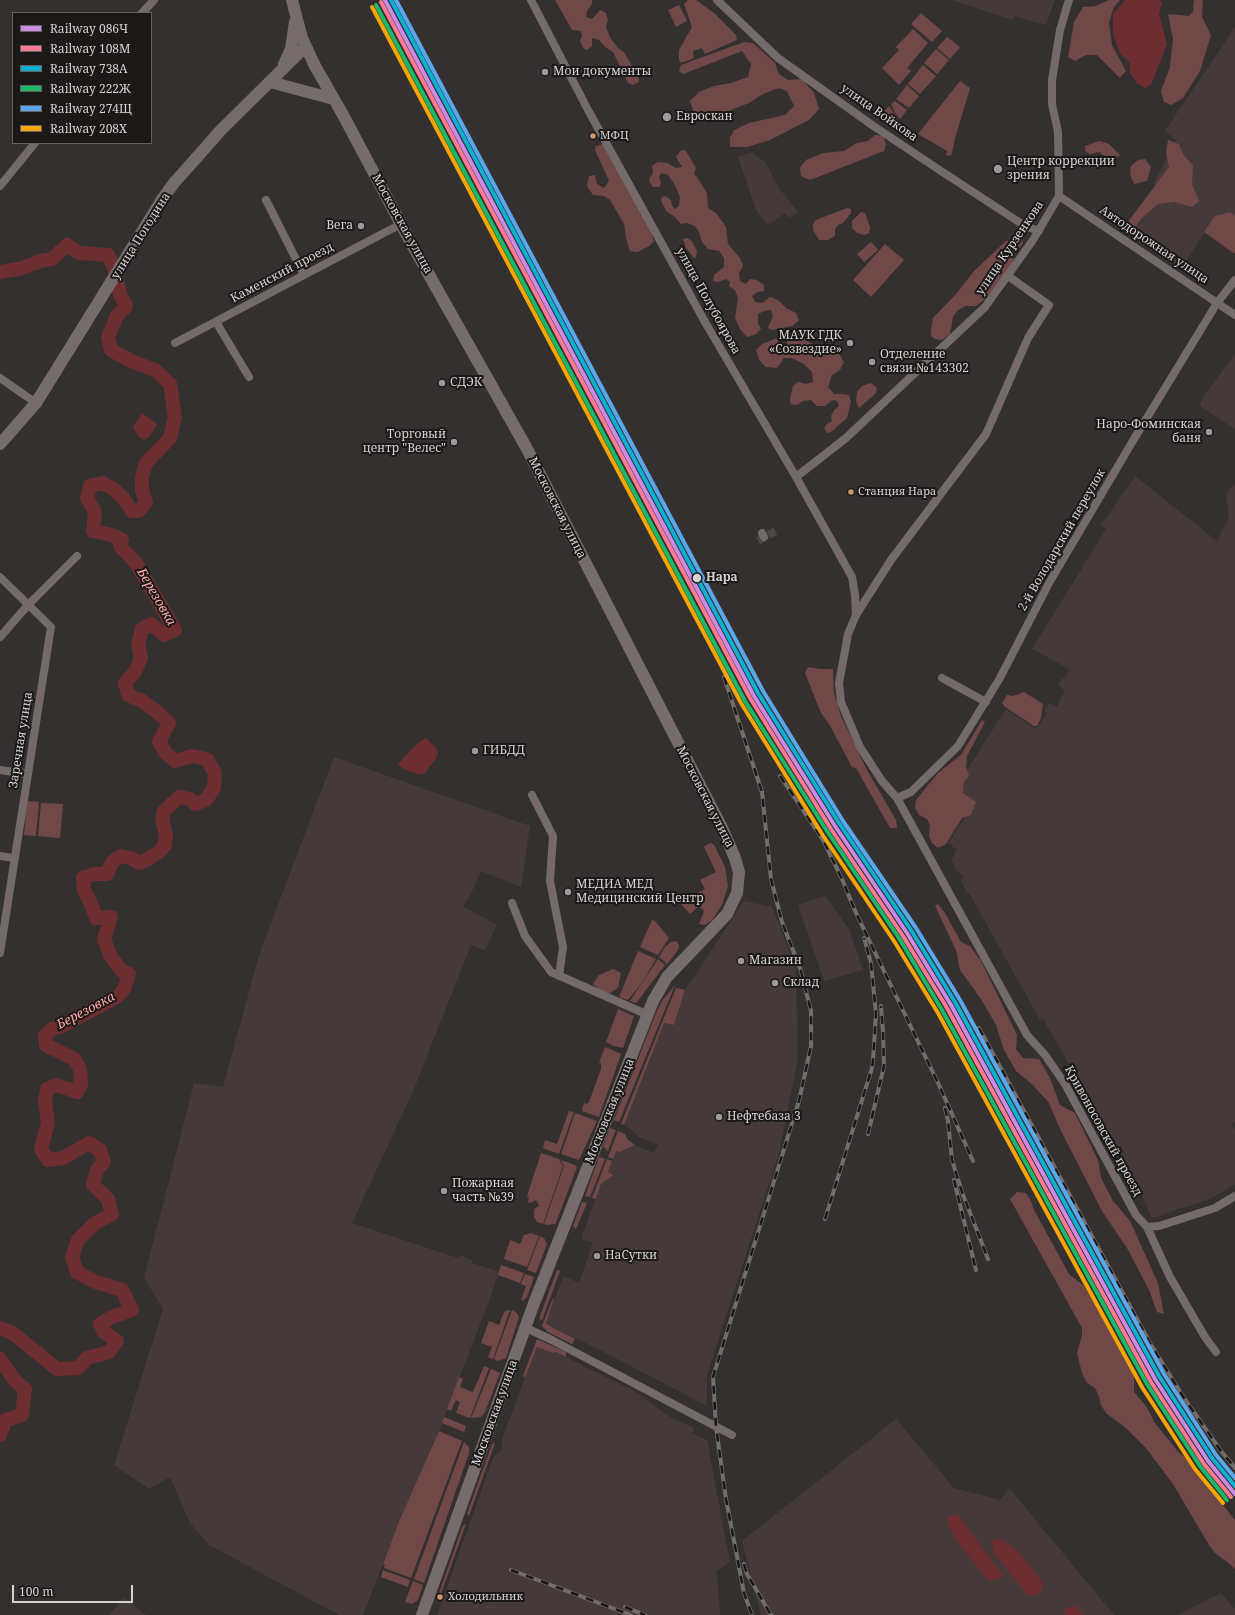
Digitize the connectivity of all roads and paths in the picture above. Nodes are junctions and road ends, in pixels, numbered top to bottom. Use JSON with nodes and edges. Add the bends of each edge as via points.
{"nodes":[{"id":1,"x":154,"y":0,"type":"edge"},
{"id":2,"x":531,"y":0,"type":"edge"},
{"id":3,"x":717,"y":0,"type":"edge"},
{"id":4,"x":1069,"y":0,"type":"edge"},
{"id":5,"x":293,"y":3,"type":"edge"},
{"id":6,"x":143,"y":12,"type":"edge"},
{"id":7,"x":306,"y":46,"type":"junction"},
{"id":8,"x":279,"y":72,"type":"junction"},
{"id":9,"x":270,"y":82,"type":"junction"},
{"id":10,"x":334,"y":99,"type":"junction"},
{"id":11,"x":34,"y":144,"type":"edge"},
{"id":12,"x":0,"y":186,"type":"edge"},
{"id":13,"x":1059,"y":196,"type":"junction"},
{"id":14,"x":266,"y":200,"type":"dead end"},
{"id":15,"x":401,"y":224,"type":"junction"},
{"id":16,"x":1039,"y":231,"type":"junction"},
{"id":17,"x":304,"y":275,"type":"junction"},
{"id":18,"x":1008,"y":276,"type":"junction"},
{"id":19,"x":1235,"y":280,"type":"edge"},
{"id":20,"x":1217,"y":303,"type":"junction"},
{"id":21,"x":1235,"y":315,"type":"edge"},
{"id":22,"x":216,"y":322,"type":"junction"},
{"id":23,"x":174,"y":343,"type":"dead end"},
{"id":24,"x":249,"y":377,"type":"dead end"},
{"id":25,"x":0,"y":378,"type":"edge"},
{"id":26,"x":36,"y":403,"type":"junction"},
{"id":27,"x":0,"y":444,"type":"edge"},
{"id":28,"x":796,"y":477,"type":"junction"},
{"id":29,"x":77,"y":556,"type":"dead end"},
{"id":30,"x":0,"y":577,"type":"edge"},
{"id":31,"x":28,"y":605,"type":"junction"},
{"id":32,"x":856,"y":615,"type":"junction"},
{"id":33,"x":0,"y":637,"type":"edge"},
{"id":34,"x":942,"y":678,"type":"dead end"},
{"id":35,"x":986,"y":702,"type":"junction"},
{"id":36,"x":0,"y":770,"type":"edge"},
{"id":37,"x":27,"y":774,"type":"junction"},
{"id":38,"x":532,"y":795,"type":"dead end"},
{"id":39,"x":896,"y":798,"type":"junction"},
{"id":40,"x":0,"y":856,"type":"edge"},
{"id":41,"x":15,"y":858,"type":"junction"},
{"id":42,"x":512,"y":903,"type":"dead end"},
{"id":43,"x":1,"y":941,"type":"edge"},
{"id":44,"x":0,"y":953,"type":"edge"},
{"id":45,"x":559,"y":976,"type":"junction"},
{"id":46,"x":648,"y":1015,"type":"junction"},
{"id":47,"x":1235,"y":1196,"type":"edge"},
{"id":48,"x":1146,"y":1227,"type":"junction"},
{"id":49,"x":526,"y":1328,"type":"junction"},
{"id":50,"x":1216,"y":1352,"type":"dead end"},
{"id":51,"x":732,"y":1435,"type":"dead end"},
{"id":52,"x":422,"y":1615,"type":"edge"}],
"edges":[{"from":1,"to":6,"type":"street"},
{"from":2,"to":28,"type":"street","name":"улица Полубоярова","via":[[588,110],[705,322]]},
{"from":3,"to":16,"type":"street","name":"улица Войкова","via":[[778,58],[950,177],[1025,226]]},
{"from":4,"to":13,"type":"street","name":"улица Курзенкова","via":[[1060,30],[1052,80],[1052,104],[1058,132]]},
{"from":5,"to":7,"type":"main road","name":"Московская улица"},
{"from":5,"to":8,"type":"main road","via":[[293,42]]},
{"from":7,"to":8,"type":"main road","name":"улица Погодина"},
{"from":7,"to":10,"type":"main road","name":"Московская улица"},
{"from":8,"to":9,"type":"main road","name":"улица Погодина"},
{"from":9,"to":10,"type":"main road"},
{"from":9,"to":26,"type":"main road","name":"улица Погодина","via":[[221,130],[163,198]]},
{"from":10,"to":15,"type":"main road","name":"Московская улица"},
{"from":11,"to":12,"type":"street"},
{"from":13,"to":16,"type":"street","name":"улица Курзенкова"},
{"from":13,"to":20,"type":"street","name":"Автодорожная улица"},
{"from":14,"to":17,"type":"street"},
{"from":15,"to":17,"type":"street","name":"Каменский проезд"},
{"from":15,"to":46,"type":"main road","name":"Московская улица","via":[[526,447],[722,828],[737,862],[738,887],[731,908],[667,977]]},
{"from":16,"to":18,"type":"street","name":"улица Курзенкова"},
{"from":17,"to":22,"type":"street","name":"Каменский проезд"},
{"from":18,"to":28,"type":"street","name":"улица Курзенкова","via":[[985,307],[846,438]]},
{"from":18,"to":32,"type":"street","name":"Кривоносовский проезд","via":[[1049,305],[1028,338],[986,434],[891,560]]},
{"from":19,"to":20,"type":"street","name":"2-й Володарский переулок"},
{"from":20,"to":21,"type":"street","name":"Автодорожная улица"},
{"from":20,"to":35,"type":"street","name":"2-й Володарский переулок","via":[[1049,583]]},
{"from":22,"to":23,"type":"street","name":"Каменский проезд"},
{"from":22,"to":24,"type":"street"},
{"from":25,"to":26,"type":"street"},
{"from":26,"to":27,"type":"main road","name":"улица Погодина"},
{"from":28,"to":32,"type":"street","name":"улица Полубоярова","via":[[852,577]]},
{"from":29,"to":31,"type":"street"},
{"from":30,"to":31,"type":"street"},
{"from":31,"to":33,"type":"street"},
{"from":31,"to":37,"type":"street","name":"Заречная улица","via":[[51,626]]},
{"from":32,"to":39,"type":"street","name":"Кривоносовский проезд","via":[[848,634],[839,683],[841,702],[860,747]]},
{"from":34,"to":35,"type":"street"},
{"from":35,"to":39,"type":"street","name":"2-й Володарский переулок","via":[[958,746],[911,792]]},
{"from":36,"to":37,"type":"street"},
{"from":37,"to":41,"type":"street","name":"Заречная улица"},
{"from":38,"to":45,"type":"street","via":[[553,836],[550,881],[563,946]]},
{"from":39,"to":48,"type":"street","name":"Кривоносовский проезд","via":[[1027,1035],[1065,1084],[1136,1215]]},
{"from":40,"to":41,"type":"street"},
{"from":41,"to":43,"type":"street","name":"Заречная улица"},
{"from":42,"to":45,"type":"street","via":[[525,936],[551,972]]},
{"from":43,"to":44,"type":"street","name":"Заречная улица"},
{"from":45,"to":46,"type":"street"},
{"from":46,"to":49,"type":"main road","name":"Московская улица"},
{"from":47,"to":48,"type":"street","via":[[1215,1208],[1159,1226]]},
{"from":48,"to":50,"type":"street","name":"Кривоносовский проезд","via":[[1170,1277]]},
{"from":49,"to":51,"type":"street"},
{"from":49,"to":52,"type":"main road","name":"Московская улица"}]}
